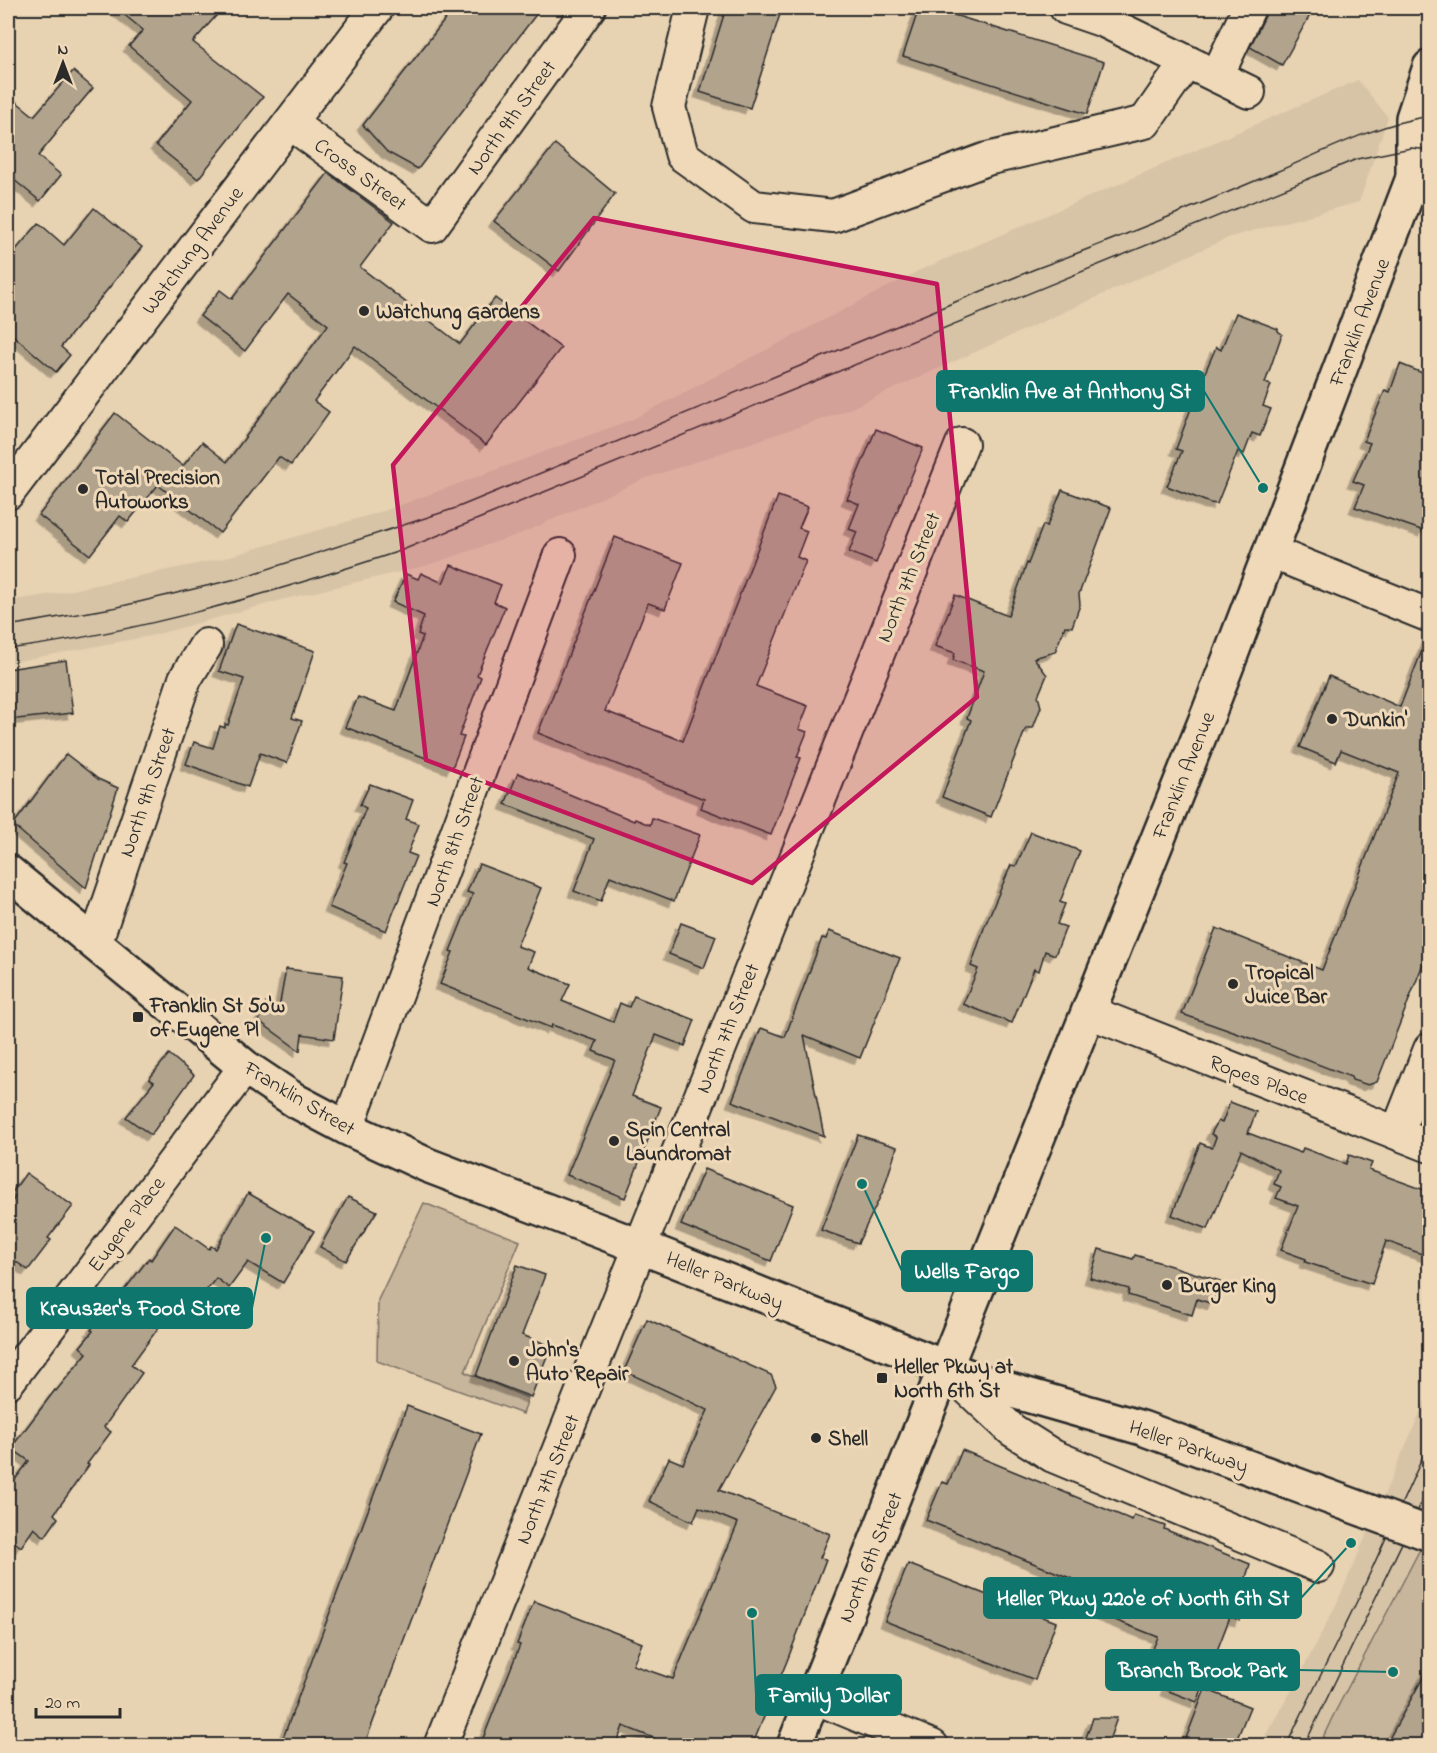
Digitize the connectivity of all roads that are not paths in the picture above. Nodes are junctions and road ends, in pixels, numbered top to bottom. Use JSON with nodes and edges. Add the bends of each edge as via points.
{"nodes":[{"id":1,"x":377,"y":8,"type":"edge"},
{"id":2,"x":589,"y":8,"type":"edge"},
{"id":3,"x":693,"y":8,"type":"edge"},
{"id":4,"x":1066,"y":8,"type":"edge"},
{"id":5,"x":1249,"y":8,"type":"edge"},
{"id":6,"x":1186,"y":63,"type":"junction"},
{"id":7,"x":1430,"y":67,"type":"edge"},
{"id":8,"x":1217,"y":76,"type":"junction"},
{"id":9,"x":1249,"y":92,"type":"dead end"},
{"id":10,"x":290,"y":123,"type":"junction"},
{"id":11,"x":1421,"y":165,"type":"edge"},
{"id":12,"x":432,"y":226,"type":"joint"},
{"id":13,"x":962,"y":444,"type":"dead end"},
{"id":14,"x":8,"y":493,"type":"edge"},
{"id":15,"x":1271,"y":552,"type":"junction"},
{"id":16,"x":560,"y":555,"type":"dead end"},
{"id":17,"x":1430,"y":616,"type":"edge"},
{"id":18,"x":206,"y":645,"type":"dead end"},
{"id":19,"x":8,"y":872,"type":"edge"},
{"id":20,"x":95,"y":944,"type":"junction"},
{"id":21,"x":1089,"y":1012,"type":"junction"},
{"id":22,"x":1430,"y":1049,"type":"edge"},
{"id":23,"x":244,"y":1067,"type":"junction"},
{"id":24,"x":347,"y":1128,"type":"junction"},
{"id":25,"x":1397,"y":1133,"type":"junction"},
{"id":26,"x":1430,"y":1146,"type":"edge"},
{"id":27,"x":639,"y":1246,"type":"junction"},
{"id":28,"x":945,"y":1368,"type":"junction"},
{"id":29,"x":8,"y":1382,"type":"edge"},
{"id":30,"x":1430,"y":1534,"type":"edge"},
{"id":31,"x":1318,"y":1566,"type":"dead end"},
{"id":32,"x":814,"y":1697,"type":"junction"},
{"id":33,"x":441,"y":1746,"type":"edge"},
{"id":34,"x":794,"y":1746,"type":"edge"},
{"id":35,"x":932,"y":1746,"type":"edge"}],
"edges":[{"from":1,"to":10,"type":"street","name":"Watchung Avenue"},
{"from":2,"to":12,"type":"street","name":"North 9th Street"},
{"from":3,"to":6,"type":"street","via":[[669,107],[682,154],[753,207],[833,216],[987,159],[1144,122]]},
{"from":4,"to":6,"type":"street","via":[[1104,21]]},
{"from":5,"to":8,"type":"street"},
{"from":6,"to":8,"type":"street"},
{"from":7,"to":11,"type":"main road","name":"Franklin Avenue","via":[[1413,118]]},
{"from":8,"to":9,"type":"street"},
{"from":10,"to":12,"type":"street","name":"Cross Street"},
{"from":10,"to":14,"type":"street","name":"Watchung Avenue"},
{"from":11,"to":15,"type":"main road","name":"Franklin Avenue"},
{"from":13,"to":27,"type":"street","name":"North 7th Street"},
{"from":15,"to":17,"type":"street"},
{"from":15,"to":21,"type":"main road","name":"Franklin Avenue"},
{"from":16,"to":24,"type":"street","name":"North 8th Street"},
{"from":18,"to":20,"type":"street","name":"North 9th Street","via":[[185,679]]},
{"from":19,"to":20,"type":"main road","name":"Franklin Street"},
{"from":20,"to":23,"type":"main road","name":"Franklin Street"},
{"from":21,"to":25,"type":"street","name":"Ropes Place"},
{"from":21,"to":28,"type":"main road","name":"Franklin Avenue"},
{"from":22,"to":25,"type":"street"},
{"from":23,"to":24,"type":"main road","name":"Franklin Street"},
{"from":23,"to":29,"type":"street","name":"Eugene Place"},
{"from":24,"to":27,"type":"main road","name":"Franklin Street","via":[[427,1165]]},
{"from":25,"to":26,"type":"street","name":"Ropes Place"},
{"from":27,"to":28,"type":"main road","name":"Heller Parkway"},
{"from":27,"to":33,"type":"street","name":"North 7th Street"},
{"from":28,"to":30,"type":"main road","name":"Heller Parkway","bridge":true,"via":[[1020,1394],[1142,1428]]},
{"from":28,"to":31,"type":"street","name":"Heller Parkway","via":[[1012,1430],[1053,1456]]},
{"from":28,"to":32,"type":"main road","name":"North 6th Street"},
{"from":32,"to":34,"type":"main road","name":"North 6th Street"},
{"from":32,"to":35,"type":"street"}]}
